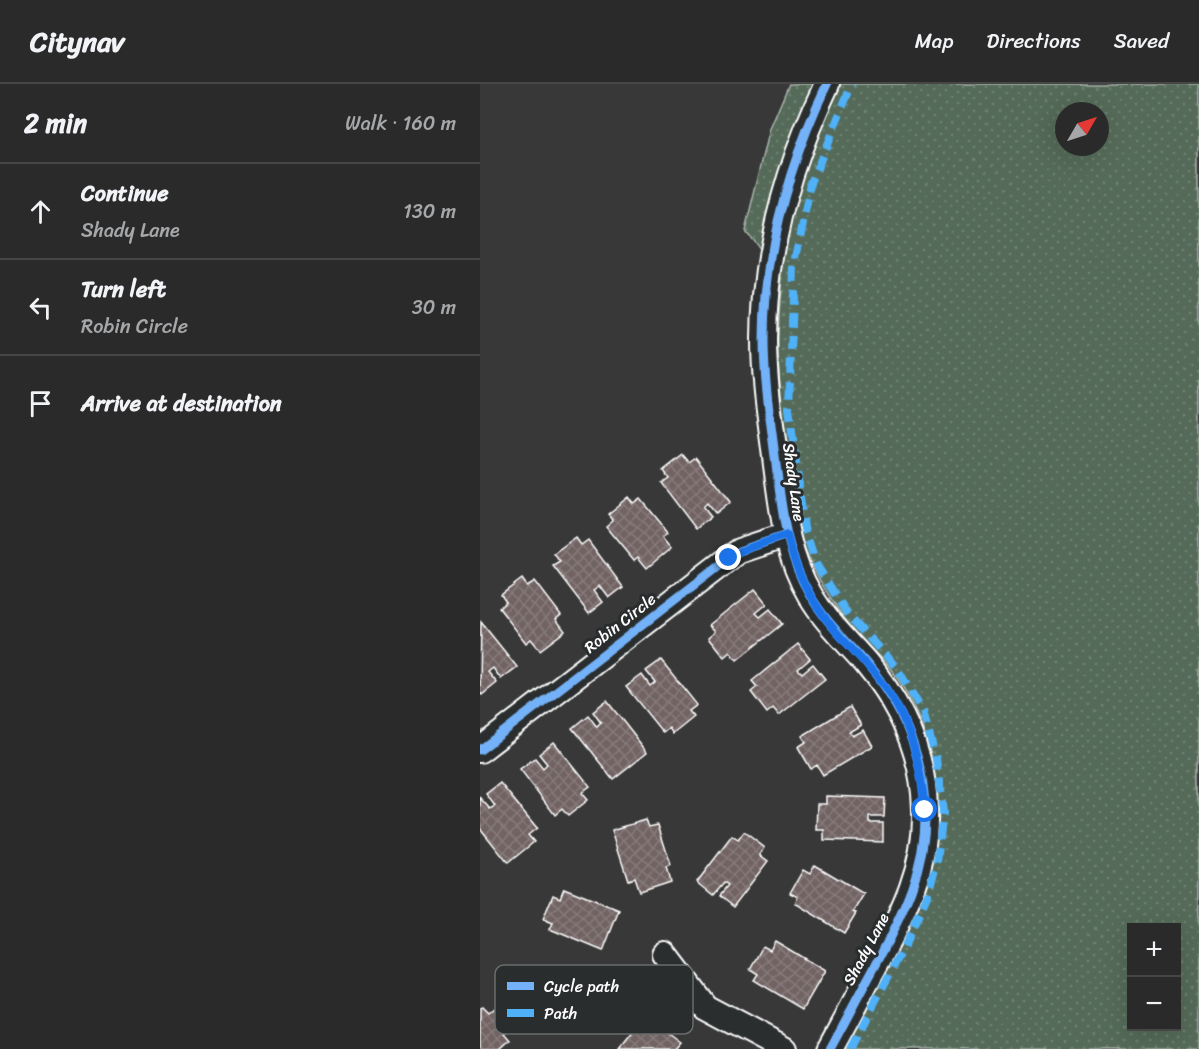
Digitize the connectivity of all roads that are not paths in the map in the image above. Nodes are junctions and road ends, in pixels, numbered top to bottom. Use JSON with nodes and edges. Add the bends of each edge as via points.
{"nodes":[{"id":1,"x":827,"y":84,"type":"edge"},
{"id":2,"x":787,"y":535,"type":"junction"},
{"id":3,"x":480,"y":750,"type":"edge"},
{"id":4,"x":665,"y":954,"type":"dead end"},
{"id":5,"x":673,"y":965,"type":"edge"},
{"id":6,"x":693,"y":991,"type":"edge"},
{"id":7,"x":784,"y":1049,"type":"edge"},
{"id":8,"x":830,"y":1049,"type":"edge"}],
"edges":[{"from":1,"to":2,"type":"street","name":"Shady Lane","via":[[786,189],[770,261],[764,340],[767,390]]},
{"from":2,"to":3,"type":"street","name":"Robin Circle","via":[[729,558]]},
{"from":2,"to":8,"type":"street","name":"Shady Lane","via":[[792,557],[815,604],[896,705],[918,755],[924,799],[924,844],[911,892]]},
{"from":4,"to":5,"type":"street"},
{"from":6,"to":7,"type":"street","via":[[705,1007]]}]}
